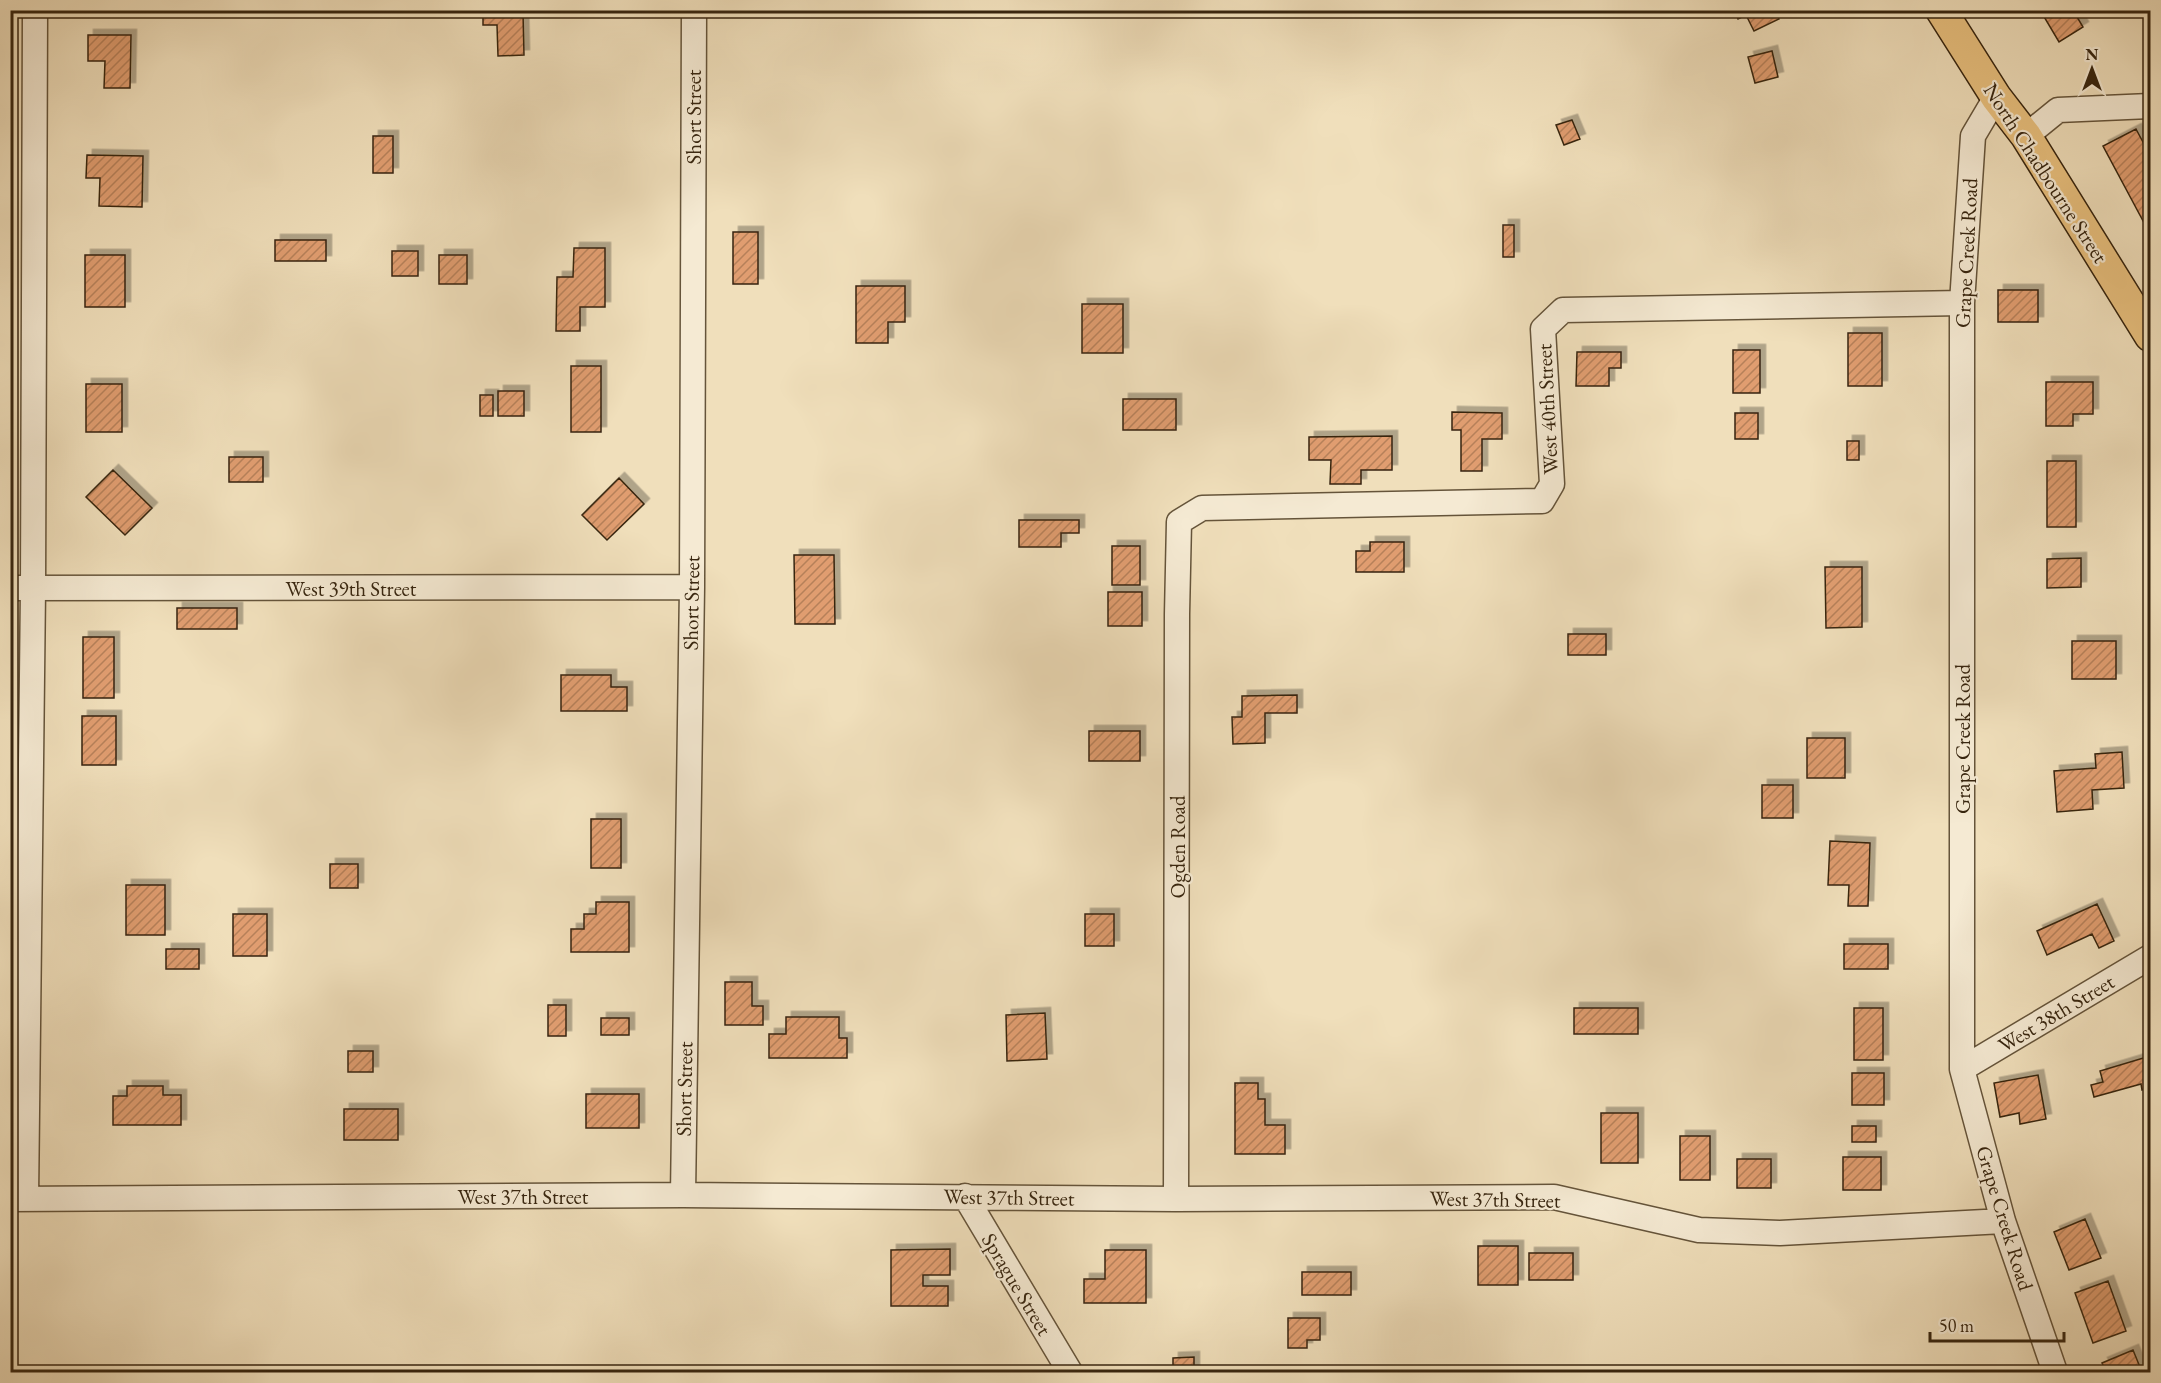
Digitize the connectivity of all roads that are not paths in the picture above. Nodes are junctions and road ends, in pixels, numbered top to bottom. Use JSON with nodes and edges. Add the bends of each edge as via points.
{"nodes":[{"id":1,"x":35,"y":10,"type":"edge"},
{"id":2,"x":694,"y":10,"type":"edge"},
{"id":3,"x":1941,"y":10,"type":"edge"},
{"id":4,"x":1996,"y":97,"type":"junction"},
{"id":5,"x":2151,"y":106,"type":"edge"},
{"id":6,"x":2026,"y":136,"type":"junction"},
{"id":7,"x":1962,"y":303,"type":"junction"},
{"id":8,"x":2151,"y":336,"type":"edge"},
{"id":9,"x":1202,"y":508,"type":"joint"},
{"id":10,"x":692,"y":587,"type":"junction"},
{"id":11,"x":22,"y":588,"type":"edge"},
{"id":12,"x":2151,"y":957,"type":"edge"},
{"id":13,"x":1962,"y":1069,"type":"junction"},
{"id":14,"x":683,"y":1195,"type":"junction"},
{"id":15,"x":965,"y":1196,"type":"junction"},
{"id":16,"x":18,"y":1199,"type":"edge"},
{"id":17,"x":1176,"y":1199,"type":"junction"},
{"id":18,"x":2003,"y":1221,"type":"junction"},
{"id":19,"x":1070,"y":1372,"type":"edge"},
{"id":20,"x":2055,"y":1372,"type":"edge"}],
"edges":[{"from":1,"to":11,"type":"street"},
{"from":2,"to":10,"type":"street","name":"Short Street"},
{"from":3,"to":4,"type":"main road","name":"North Chadbourne Street"},
{"from":4,"to":6,"type":"main road","name":"North Chadbourne Street"},
{"from":4,"to":7,"type":"street","name":"Grape Creek Road","via":[[1973,136]]},
{"from":5,"to":6,"type":"street","via":[[2058,110]]},
{"from":6,"to":8,"type":"main road","name":"North Chadbourne Street"},
{"from":7,"to":9,"type":"street","name":"West 40th Street","via":[[1563,310],[1543,329],[1552,484],[1542,501]]},
{"from":7,"to":13,"type":"street","name":"Grape Creek Road"},
{"from":9,"to":17,"type":"street","name":"Ogden Road","via":[[1179,522]]},
{"from":10,"to":11,"type":"street","name":"West 39th Street"},
{"from":10,"to":14,"type":"street","name":"Short Street"},
{"from":11,"to":16,"type":"street"},
{"from":12,"to":13,"type":"street","name":"West 38th Street"},
{"from":13,"to":18,"type":"street","name":"Grape Creek Road"},
{"from":14,"to":15,"type":"street","name":"West 37th Street"},
{"from":14,"to":16,"type":"street","name":"West 37th Street"},
{"from":15,"to":17,"type":"street","name":"West 37th Street"},
{"from":15,"to":19,"type":"street","name":"Sprague Street"},
{"from":17,"to":18,"type":"street","name":"West 37th Street","via":[[1554,1197],[1699,1230],[1780,1233]]},
{"from":18,"to":20,"type":"street","name":"Grape Creek Road"}]}
